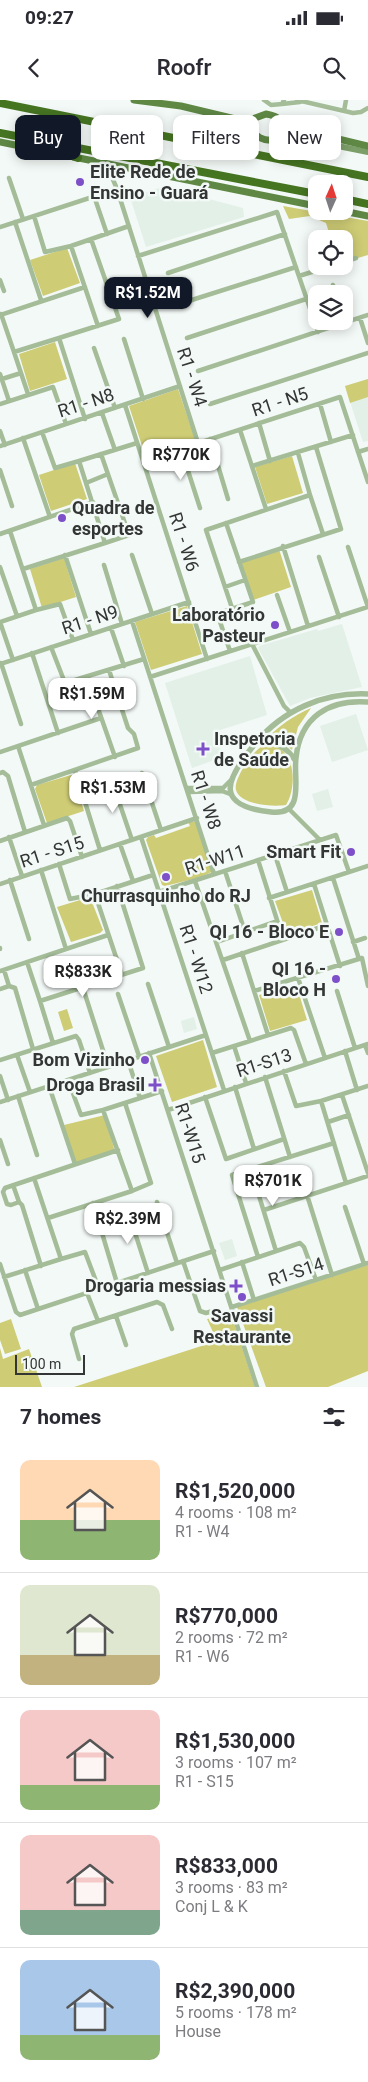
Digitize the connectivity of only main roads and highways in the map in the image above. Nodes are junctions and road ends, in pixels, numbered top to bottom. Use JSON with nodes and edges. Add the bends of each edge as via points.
{"nodes":[{"id":1,"x":15,"y":100,"type":"edge"},
{"id":2,"x":134,"y":100,"type":"edge"},
{"id":3,"x":0,"y":103,"type":"edge"},
{"id":4,"x":31,"y":108,"type":"junction"},
{"id":5,"x":219,"y":115,"type":"edge"},
{"id":6,"x":0,"y":134,"type":"edge"},
{"id":7,"x":15,"y":139,"type":"edge"},
{"id":8,"x":341,"y":140,"type":"edge"},
{"id":9,"x":0,"y":142,"type":"edge"},
{"id":10,"x":15,"y":145,"type":"edge"},
{"id":11,"x":368,"y":146,"type":"edge"},
{"id":12,"x":341,"y":147,"type":"edge"},
{"id":13,"x":368,"y":152,"type":"edge"},
{"id":14,"x":81,"y":159,"type":"edge"},
{"id":15,"x":288,"y":161,"type":"joint"},
{"id":16,"x":368,"y":177,"type":"edge"},
{"id":17,"x":308,"y":192,"type":"edge"},
{"id":18,"x":353,"y":202,"type":"edge"},
{"id":19,"x":308,"y":204,"type":"edge"},
{"id":20,"x":368,"y":204,"type":"edge"},
{"id":21,"x":353,"y":213,"type":"edge"},
{"id":22,"x":368,"y":216,"type":"edge"}],
"edges":[{"from":1,"to":4,"type":"highway"},
{"from":2,"to":5,"type":"main road"},
{"from":3,"to":4,"type":"highway"},
{"from":4,"to":15,"type":"highway"},
{"from":6,"to":7,"type":"highway"},
{"from":6,"to":17,"type":"highway"},
{"from":8,"to":11,"type":"main road"},
{"from":9,"to":10,"type":"main road"},
{"from":12,"to":13,"type":"main road"},
{"from":14,"to":19,"type":"main road"},
{"from":15,"to":16,"type":"highway"},
{"from":18,"to":20,"type":"highway"},
{"from":21,"to":22,"type":"main road"}]}
